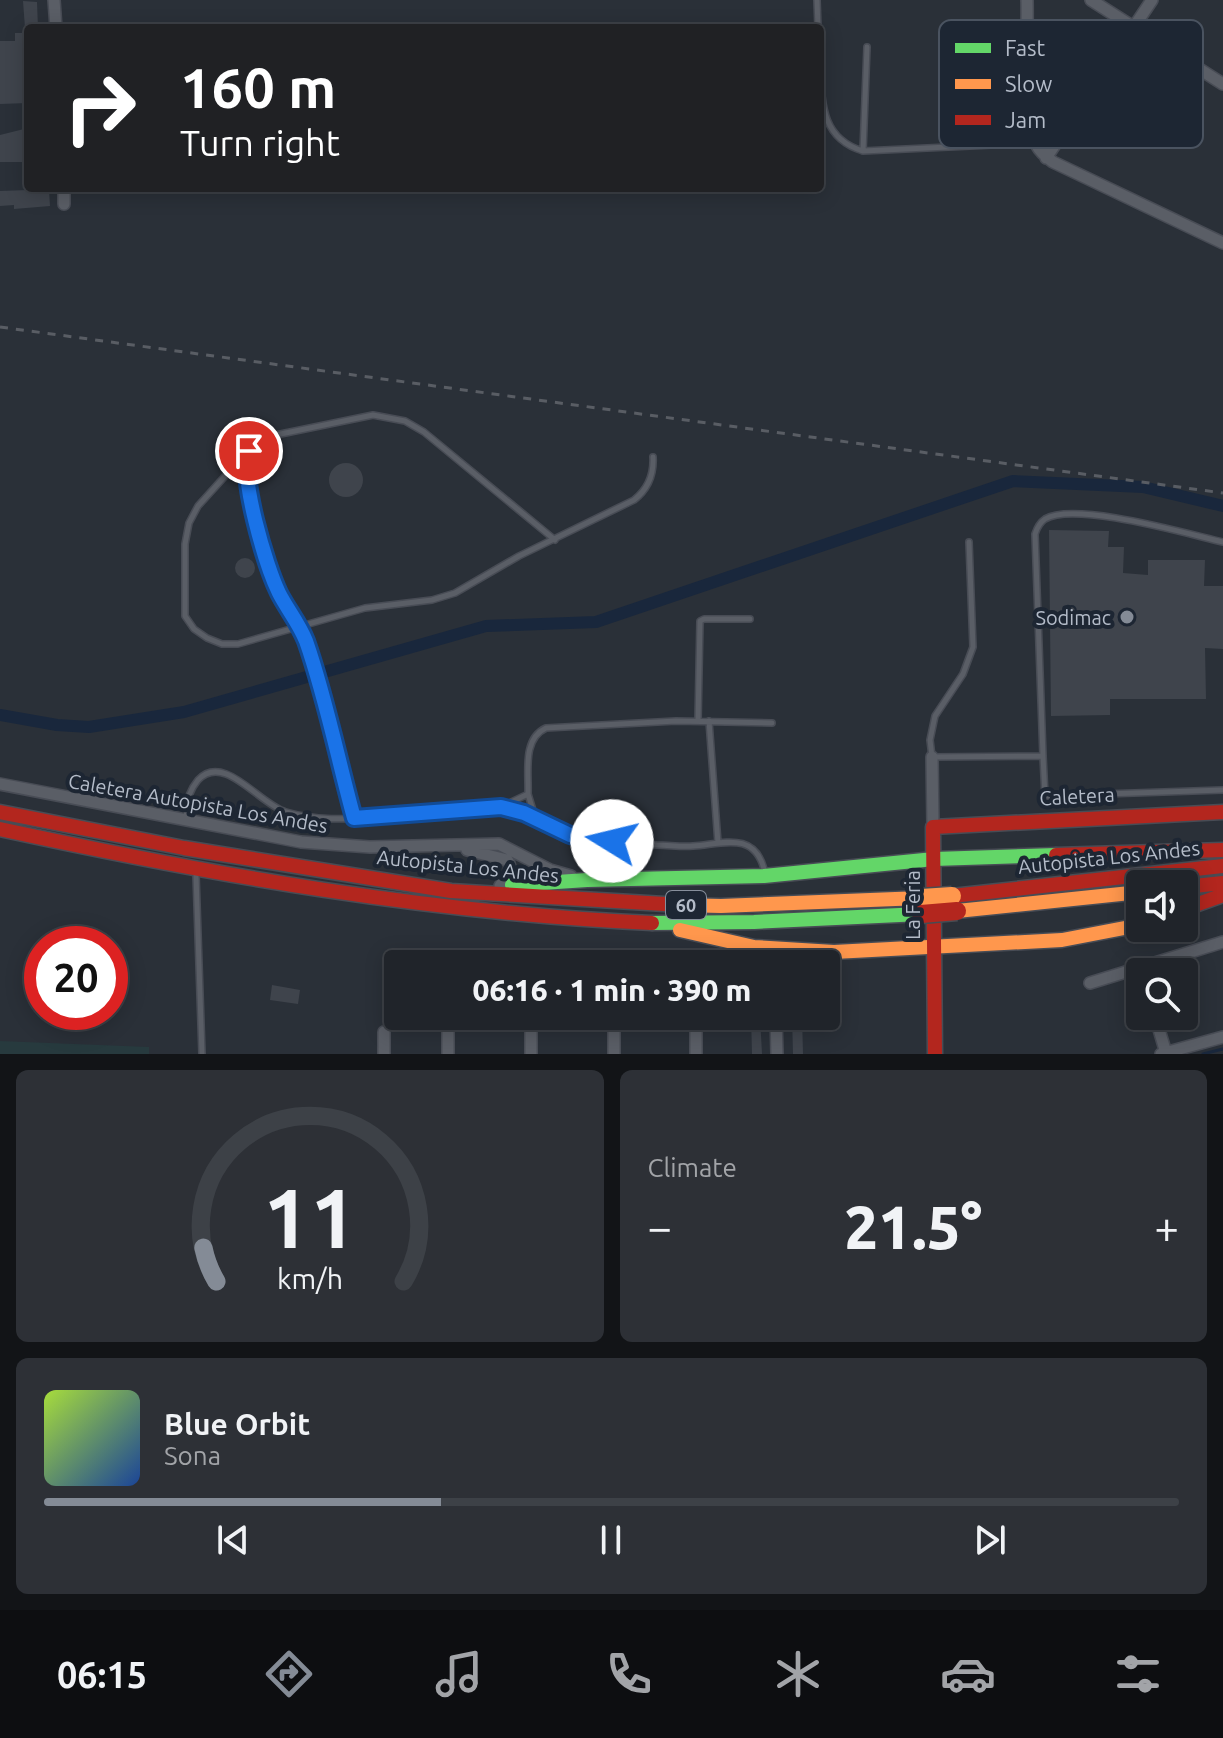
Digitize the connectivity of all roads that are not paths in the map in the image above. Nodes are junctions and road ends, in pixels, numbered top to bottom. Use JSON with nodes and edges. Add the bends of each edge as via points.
{"nodes":[{"id":1,"x":54,"y":0,"type":"edge"},
{"id":2,"x":817,"y":0,"type":"edge"},
{"id":3,"x":1027,"y":0,"type":"edge"},
{"id":4,"x":1091,"y":0,"type":"edge"},
{"id":5,"x":1152,"y":0,"type":"edge"},
{"id":6,"x":1028,"y":20,"type":"edge"},
{"id":7,"x":1123,"y":20,"type":"edge"},
{"id":8,"x":1139,"y":20,"type":"edge"},
{"id":9,"x":56,"y":24,"type":"edge"},
{"id":10,"x":818,"y":24,"type":"edge"},
{"id":11,"x":867,"y":47,"type":"dead end"},
{"id":12,"x":1203,"y":71,"type":"edge"},
{"id":13,"x":1223,"y":84,"type":"edge"},
{"id":14,"x":824,"y":114,"type":"edge"},
{"id":15,"x":939,"y":147,"type":"edge"},
{"id":16,"x":1039,"y":148,"type":"edge"},
{"id":17,"x":1053,"y":148,"type":"edge"},
{"id":18,"x":863,"y":151,"type":"junction"},
{"id":19,"x":1046,"y":158,"type":"junction"},
{"id":20,"x":64,"y":192,"type":"edge"},
{"id":21,"x":64,"y":204,"type":"dead end"},
{"id":22,"x":1223,"y":243,"type":"edge"},
{"id":23,"x":249,"y":451,"type":"junction"},
{"id":24,"x":653,"y":457,"type":"dead end"},
{"id":25,"x":555,"y":540,"type":"junction"},
{"id":26,"x":969,"y":542,"type":"dead end"},
{"id":27,"x":1223,"y":542,"type":"edge"},
{"id":28,"x":750,"y":619,"type":"dead end"},
{"id":29,"x":300,"y":627,"type":"junction"},
{"id":30,"x":698,"y":721,"type":"junction"},
{"id":31,"x":709,"y":721,"type":"junction"},
{"id":32,"x":772,"y":723,"type":"dead end"},
{"id":33,"x":1043,"y":756,"type":"junction"},
{"id":34,"x":932,"y":757,"type":"junction"},
{"id":35,"x":0,"y":784,"type":"edge"},
{"id":36,"x":1223,"y":790,"type":"edge"},
{"id":37,"x":528,"y":794,"type":"junction"},
{"id":38,"x":501,"y":807,"type":"junction"},
{"id":39,"x":0,"y":812,"type":"edge"},
{"id":40,"x":1223,"y":812,"type":"edge"},
{"id":41,"x":354,"y":818,"type":"junction"},
{"id":42,"x":535,"y":818,"type":"junction"},
{"id":43,"x":187,"y":821,"type":"junction"},
{"id":44,"x":933,"y":827,"type":"junction"},
{"id":45,"x":0,"y":829,"type":"edge"},
{"id":46,"x":718,"y":843,"type":"junction"},
{"id":47,"x":439,"y":846,"type":"junction"},
{"id":48,"x":1223,"y":850,"type":"edge"},
{"id":49,"x":934,"y":859,"type":"junction"},
{"id":50,"x":1223,"y":866,"type":"edge"},
{"id":51,"x":196,"y":870,"type":"junction"},
{"id":52,"x":764,"y":876,"type":"junction"},
{"id":53,"x":587,"y":880,"type":"junction"},
{"id":54,"x":1223,"y":883,"type":"edge"},
{"id":55,"x":500,"y":886,"type":"junction"},
{"id":56,"x":1198,"y":886,"type":"edge"},
{"id":57,"x":451,"y":891,"type":"junction"},
{"id":58,"x":1126,"y":893,"type":"edge"},
{"id":59,"x":1223,"y":895,"type":"edge"},
{"id":60,"x":955,"y":904,"type":"junction"},
{"id":61,"x":1198,"y":904,"type":"edge"},
{"id":62,"x":921,"y":906,"type":"junction"},
{"id":63,"x":655,"y":923,"type":"junction"},
{"id":64,"x":1126,"y":928,"type":"edge"},
{"id":65,"x":1223,"y":942,"type":"edge"},
{"id":66,"x":934,"y":946,"type":"junction"},
{"id":67,"x":1176,"y":958,"type":"edge"},
{"id":68,"x":1126,"y":974,"type":"edge"},
{"id":69,"x":1090,"y":983,"type":"dead end"},
{"id":70,"x":448,"y":1030,"type":"edge"},
{"id":71,"x":531,"y":1030,"type":"edge"},
{"id":72,"x":614,"y":1030,"type":"edge"},
{"id":73,"x":696,"y":1030,"type":"edge"},
{"id":74,"x":776,"y":1030,"type":"edge"},
{"id":75,"x":1158,"y":1030,"type":"edge"},
{"id":76,"x":384,"y":1032,"type":"dead end"},
{"id":77,"x":1223,"y":1037,"type":"edge"},
{"id":78,"x":1164,"y":1053,"type":"edge"},
{"id":79,"x":202,"y":1054,"type":"edge"},
{"id":80,"x":384,"y":1054,"type":"edge"},
{"id":81,"x":448,"y":1054,"type":"edge"},
{"id":82,"x":531,"y":1054,"type":"edge"},
{"id":83,"x":614,"y":1054,"type":"edge"},
{"id":84,"x":696,"y":1054,"type":"edge"},
{"id":85,"x":777,"y":1054,"type":"edge"},
{"id":86,"x":935,"y":1054,"type":"edge"}],
"edges":[{"from":1,"to":9,"type":"street"},
{"from":2,"to":10,"type":"lane"},
{"from":3,"to":6,"type":"street"},
{"from":4,"to":7,"type":"street"},
{"from":5,"to":8,"type":"street"},
{"from":11,"to":18,"type":"lane"},
{"from":12,"to":13,"type":"street"},
{"from":14,"to":18,"type":"lane","via":[[849,147]]},
{"from":15,"to":18,"type":"lane"},
{"from":16,"to":19,"type":"street"},
{"from":17,"to":19,"type":"street"},
{"from":19,"to":22,"type":"street"},
{"from":20,"to":21,"type":"street"},
{"from":23,"to":25,"type":"lane","via":[[266,437],[373,415],[395,418],[424,432]]},
{"from":23,"to":29,"type":"lane","via":[[246,466],[264,556]]},
{"from":23,"to":29,"type":"lane","via":[[203,498],[189,523],[185,616],[207,638],[230,644]]},
{"from":24,"to":25,"type":"lane","via":[[651,478],[639,496]]},
{"from":25,"to":29,"type":"lane","via":[[455,593],[365,608]]},
{"from":26,"to":34,"type":"lane","via":[[973,647],[963,674],[935,716]]},
{"from":27,"to":33,"type":"lane","via":[[1097,515],[1054,515],[1038,525]]},
{"from":28,"to":30,"type":"lane","via":[[700,621]]},
{"from":29,"to":41,"type":"lane"},
{"from":30,"to":31,"type":"lane"},
{"from":30,"to":37,"type":"lane","via":[[542,730],[530,743]]},
{"from":31,"to":32,"type":"lane"},
{"from":31,"to":46,"type":"lane"},
{"from":33,"to":34,"type":"lane"},
{"from":33,"to":36,"type":"lane","via":[[1045,796]]},
{"from":34,"to":44,"type":"street","name":"La Feria"},
{"from":35,"to":43,"type":"street","name":"Caletera Autopista Los Andes"},
{"from":37,"to":38,"type":"lane"},
{"from":37,"to":42,"type":"lane"},
{"from":38,"to":41,"type":"lane"},
{"from":38,"to":42,"type":"lane"},
{"from":39,"to":57,"type":"main road","name":"Autopista Los Andes","number":"60"},
{"from":40,"to":44,"type":"main road","name":"Caletera"},
{"from":41,"to":43,"type":"lane","via":[[279,810],[234,776],[215,773],[204,775],[193,787]]},
{"from":42,"to":46,"type":"lane","via":[[583,838]]},
{"from":43,"to":47,"type":"street","name":"Caletera Autopista Los Andes","via":[[336,846]]},
{"from":44,"to":49,"type":"main road","name":"La Feria"},
{"from":45,"to":51,"type":"main road","name":"Autopista Los Andes","number":"60"},
{"from":46,"to":52,"type":"lane","via":[[752,848]]},
{"from":47,"to":53,"type":"street","name":"Caletera Autopista Los Andes","via":[[499,844],[550,870]]},
{"from":47,"to":55,"type":"street","name":"Caletera Autopista Los Andes","via":[[507,860],[510,867]]},
{"from":48,"to":49,"type":"main road"},
{"from":49,"to":52,"type":"main road"},
{"from":49,"to":66,"type":"main road","name":"La Feria"},
{"from":50,"to":60,"type":"main road","name":"Autopista Los Andes","number":"60"},
{"from":51,"to":63,"type":"main road","name":"Autopista Los Andes","number":"60","via":[[472,912]]},
{"from":51,"to":79,"type":"lane"},
{"from":52,"to":53,"type":"main road"},
{"from":53,"to":55,"type":"main road"},
{"from":54,"to":56,"type":"main road","name":"Autopista Los Andes"},
{"from":55,"to":57,"type":"main road"},
{"from":57,"to":62,"type":"main road","name":"Autopista Los Andes","number":"60","via":[[620,903]]},
{"from":58,"to":60,"type":"main road","name":"Autopista Los Andes","number":"60"},
{"from":59,"to":61,"type":"main road"},
{"from":60,"to":62,"type":"main road","name":"Autopista Los Andes","number":"60","bridge":true},
{"from":62,"to":63,"type":"main road","name":"Autopista Los Andes","number":"60","via":[[780,921]]},
{"from":63,"to":66,"type":"main road","via":[[779,950]]},
{"from":64,"to":66,"type":"main road","via":[[1062,940]]},
{"from":65,"to":67,"type":"street"},
{"from":66,"to":86,"type":"main road","name":"La Feria"},
{"from":68,"to":69,"type":"street"},
{"from":70,"to":81,"type":"street"},
{"from":71,"to":82,"type":"street"},
{"from":72,"to":83,"type":"street"},
{"from":73,"to":84,"type":"street"},
{"from":74,"to":85,"type":"street"},
{"from":75,"to":78,"type":"street"},
{"from":76,"to":80,"type":"street"},
{"from":77,"to":78,"type":"street"}]}
